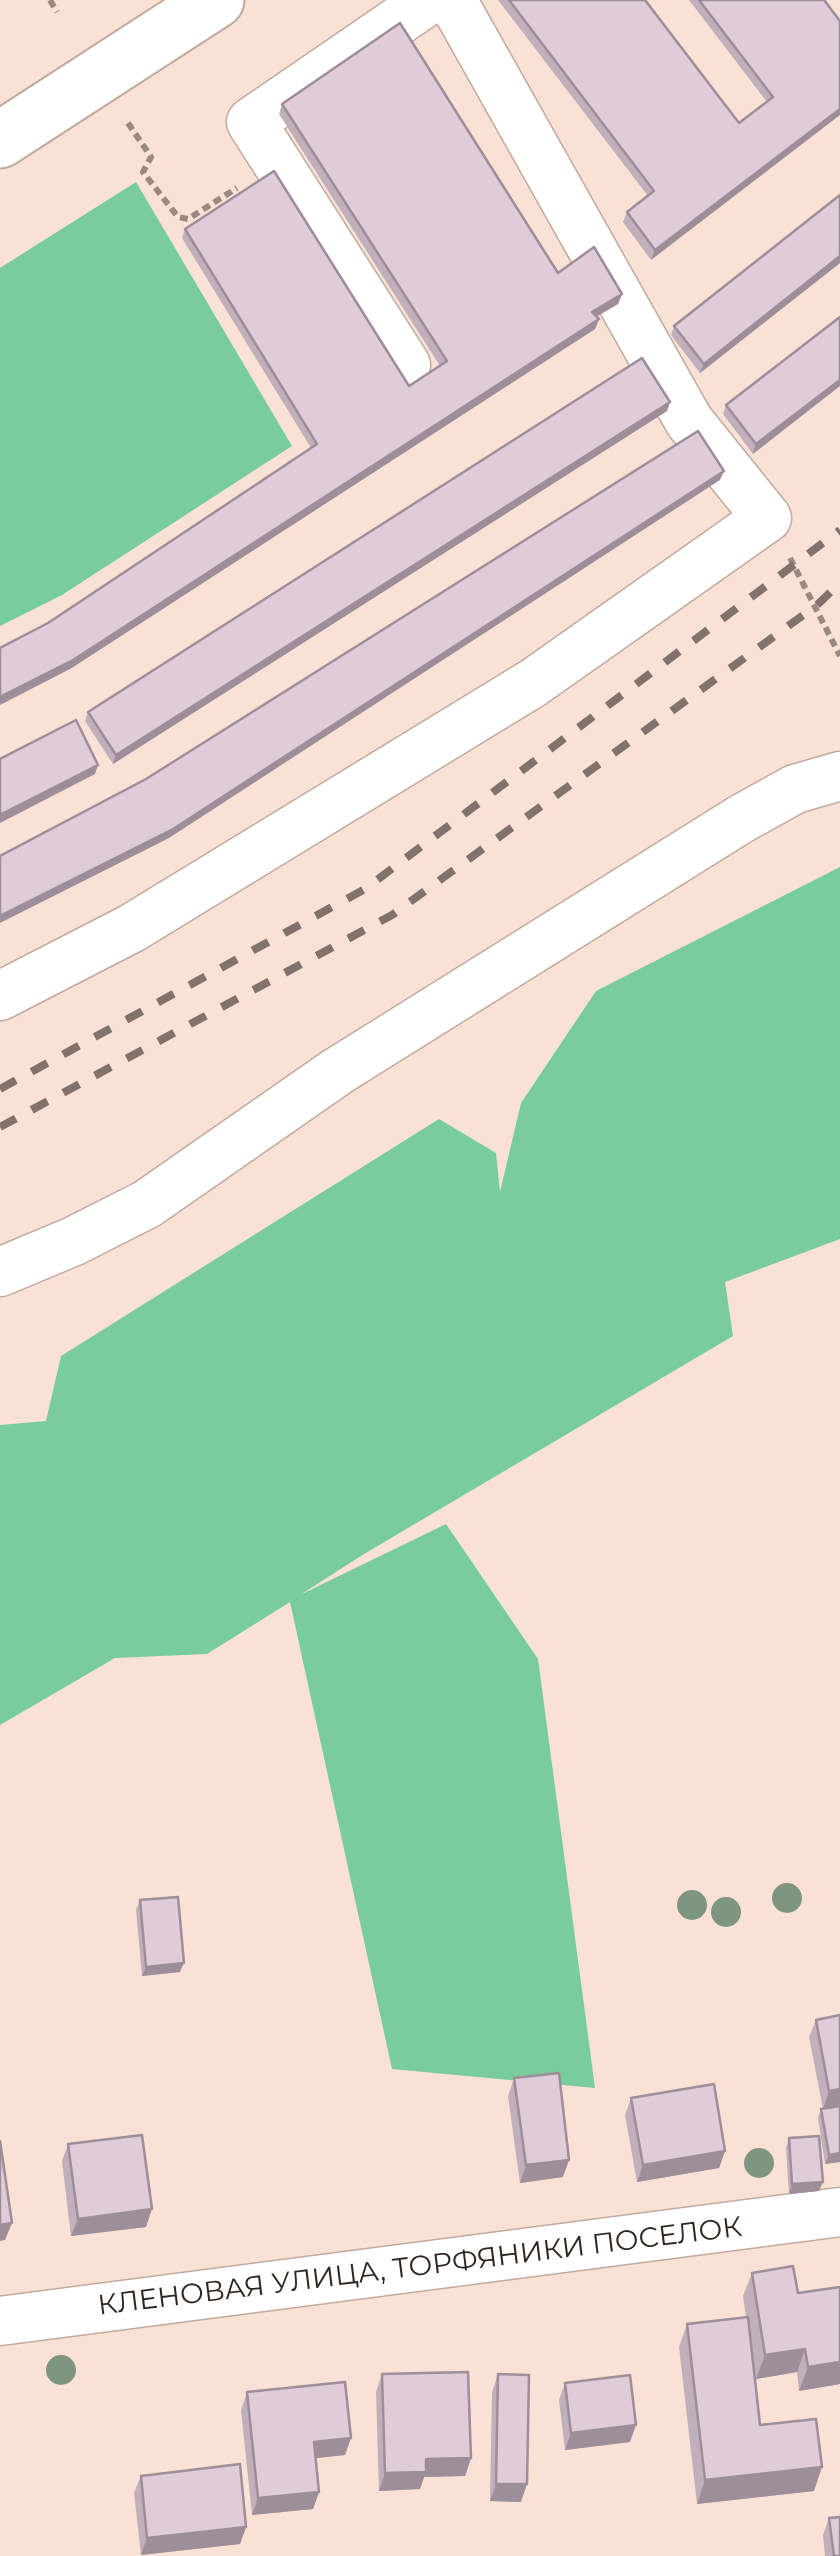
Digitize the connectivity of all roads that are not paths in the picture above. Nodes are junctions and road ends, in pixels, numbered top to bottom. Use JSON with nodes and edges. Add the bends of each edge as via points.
{"nodes":[{"id":1,"x":216,"y":0,"type":"edge"},
{"id":2,"x":429,"y":0,"type":"edge"},
{"id":3,"x":452,"y":0,"type":"edge"},
{"id":4,"x":0,"y":140,"type":"edge"},
{"id":5,"x":406,"y":364,"type":"dead end"},
{"id":6,"x":840,"y":776,"type":"edge"},
{"id":7,"x":0,"y":996,"type":"edge"},
{"id":8,"x":0,"y":1272,"type":"edge"},
{"id":9,"x":840,"y":2212,"type":"edge"},
{"id":10,"x":0,"y":2321,"type":"edge"}],
"edges":[{"from":1,"to":4,"type":"main road"},
{"from":2,"to":5,"type":"lane","via":[[251,122]]},
{"from":3,"to":7,"type":"lane","via":[[689,421],[767,518],[532,683],[132,928]]},
{"from":6,"to":8,"type":"lane","via":[[795,789],[742,819],[338,1072],[147,1204]]},
{"from":9,"to":10,"type":"lane","name":"КЛЕНОВАЯ УЛИЦА, ТОРФЯНИКИ ПОСЕЛОК"}]}
